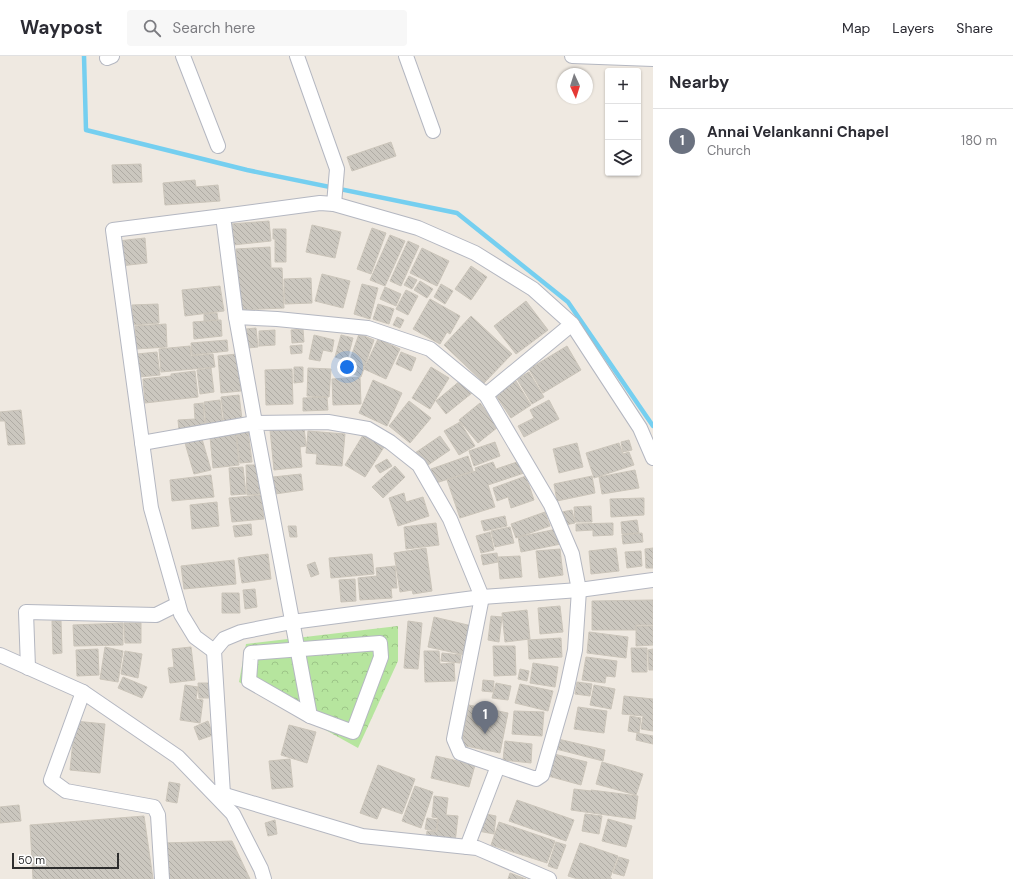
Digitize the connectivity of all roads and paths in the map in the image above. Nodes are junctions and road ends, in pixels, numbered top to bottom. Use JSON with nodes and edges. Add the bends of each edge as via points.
{"nodes":[{"id":1,"x":183,"y":56,"type":"edge"},
{"id":2,"x":297,"y":56,"type":"edge"},
{"id":3,"x":406,"y":56,"type":"edge"},
{"id":4,"x":572,"y":56,"type":"edge"},
{"id":5,"x":653,"y":59,"type":"edge"},
{"id":6,"x":433,"y":131,"type":"dead end"},
{"id":7,"x":218,"y":146,"type":"dead end"},
{"id":8,"x":334,"y":204,"type":"junction"},
{"id":9,"x":223,"y":216,"type":"junction"},
{"id":10,"x":236,"y":317,"type":"junction"},
{"id":11,"x":572,"y":324,"type":"junction"},
{"id":12,"x":486,"y":395,"type":"junction"},
{"id":13,"x":254,"y":423,"type":"junction"},
{"id":14,"x":142,"y":443,"type":"junction"},
{"id":15,"x":653,"y":458,"type":"edge"},
{"id":16,"x":653,"y":580,"type":"edge"},
{"id":17,"x":579,"y":590,"type":"junction"},
{"id":18,"x":482,"y":597,"type":"junction"},
{"id":19,"x":178,"y":604,"type":"junction"},
{"id":20,"x":292,"y":622,"type":"junction"},
{"id":21,"x":297,"y":650,"type":"junction"},
{"id":22,"x":214,"y":651,"type":"junction"},
{"id":23,"x":0,"y":655,"type":"edge"},
{"id":24,"x":28,"y":668,"type":"junction"},
{"id":25,"x":83,"y":692,"type":"junction"},
{"id":26,"x":310,"y":716,"type":"junction"},
{"id":27,"x":498,"y":766,"type":"junction"},
{"id":28,"x":217,"y":792,"type":"junction"},
{"id":29,"x":467,"y":847,"type":"junction"},
{"id":30,"x":162,"y":879,"type":"edge"},
{"id":31,"x":264,"y":879,"type":"edge"},
{"id":32,"x":549,"y":879,"type":"edge"}],
"edges":[{"from":1,"to":7,"type":"street"},
{"from":2,"to":8,"type":"street","via":[[337,169]]},
{"from":3,"to":6,"type":"street"},
{"from":4,"to":5,"type":"street"},
{"from":8,"to":9,"type":"street","via":[[320,203]]},
{"from":8,"to":11,"type":"street","via":[[418,228],[475,253],[533,289]]},
{"from":9,"to":10,"type":"street"},
{"from":9,"to":14,"type":"street","via":[[113,230]]},
{"from":10,"to":12,"type":"street","via":[[368,328],[430,349]]},
{"from":10,"to":13,"type":"street"},
{"from":11,"to":12,"type":"street"},
{"from":11,"to":15,"type":"street","via":[[640,428]]},
{"from":12,"to":17,"type":"street","via":[[551,505],[572,554]]},
{"from":13,"to":14,"type":"street"},
{"from":13,"to":18,"type":"street","via":[[328,422],[368,429],[390,442],[419,465],[450,519]]},
{"from":13,"to":20,"type":"street"},
{"from":14,"to":19,"type":"street","via":[[151,508]]},
{"from":16,"to":17,"type":"street"},
{"from":17,"to":18,"type":"street"},
{"from":17,"to":27,"type":"street","via":[[575,650],[566,692],[542,775],[536,779]]},
{"from":18,"to":20,"type":"street"},
{"from":18,"to":27,"type":"street","via":[[454,739],[460,754]]},
{"from":19,"to":22,"type":"street","via":[[195,638]]},
{"from":19,"to":24,"type":"street","via":[[156,616],[26,612]]},
{"from":20,"to":21,"type":"street"},
{"from":20,"to":22,"type":"street","via":[[241,632],[224,639]]},
{"from":21,"to":26,"type":"street"},
{"from":21,"to":26,"type":"street","via":[[251,653],[249,681]]},
{"from":21,"to":26,"type":"street","via":[[380,643],[380,657],[353,732]]},
{"from":22,"to":28,"type":"street"},
{"from":23,"to":24,"type":"street"},
{"from":24,"to":25,"type":"street"},
{"from":25,"to":28,"type":"street","via":[[178,757]]},
{"from":25,"to":30,"type":"street","via":[[51,780],[66,791],[154,807],[158,815]]},
{"from":27,"to":29,"type":"street"},
{"from":28,"to":29,"type":"street","via":[[362,836]]},
{"from":28,"to":31,"type":"street","via":[[234,814]]},
{"from":29,"to":32,"type":"street","via":[[477,848]]}]}
